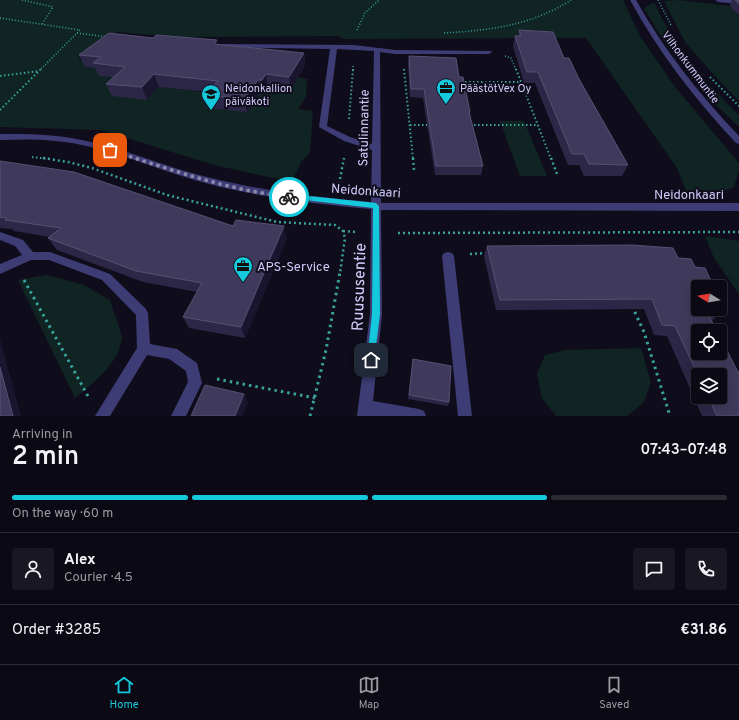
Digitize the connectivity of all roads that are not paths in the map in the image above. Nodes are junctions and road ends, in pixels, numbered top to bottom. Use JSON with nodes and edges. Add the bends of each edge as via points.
{"nodes":[{"id":1,"x":633,"y":0,"type":"edge"},
{"id":2,"x":718,"y":0,"type":"edge"},
{"id":3,"x":739,"y":2,"type":"edge"},
{"id":4,"x":210,"y":46,"type":"edge"},
{"id":5,"x":334,"y":47,"type":"junction"},
{"id":6,"x":378,"y":50,"type":"junction"},
{"id":7,"x":489,"y":52,"type":"road end"},
{"id":8,"x":0,"y":137,"type":"edge"},
{"id":9,"x":739,"y":142,"type":"edge"},
{"id":10,"x":376,"y":148,"type":"junction"},
{"id":11,"x":376,"y":206,"type":"junction"},
{"id":12,"x":739,"y":207,"type":"edge"},
{"id":13,"x":0,"y":236,"type":"edge"},
{"id":14,"x":30,"y":256,"type":"junction"},
{"id":15,"x":448,"y":256,"type":"road end"},
{"id":16,"x":0,"y":269,"type":"edge"},
{"id":17,"x":144,"y":349,"type":"junction"},
{"id":18,"x":365,"y":412,"type":"edge"},
{"id":19,"x":102,"y":416,"type":"edge"},
{"id":20,"x":178,"y":416,"type":"edge"},
{"id":21,"x":419,"y":416,"type":"edge"},
{"id":22,"x":465,"y":416,"type":"edge"}],
"edges":[{"from":1,"to":9,"type":"street","name":"Vilhonkummuntie","via":[[668,59]]},
{"from":2,"to":3,"type":"street"},
{"from":4,"to":5,"type":"street"},
{"from":5,"to":6,"type":"street"},
{"from":5,"to":10,"type":"street","via":[[323,127],[347,139]]},
{"from":6,"to":7,"type":"street"},
{"from":6,"to":10,"type":"street","name":"Satulinnantie"},
{"from":8,"to":11,"type":"street","name":"Neidonkaari","via":[[69,140],[231,187]]},
{"from":10,"to":11,"type":"street","name":"Satulinnantie"},
{"from":11,"to":12,"type":"street","name":"Neidonkaari"},
{"from":11,"to":18,"type":"street","name":"Ruususentie","via":[[376,314]]},
{"from":13,"to":14,"type":"street","via":[[18,243]]},
{"from":14,"to":16,"type":"street"},
{"from":14,"to":17,"type":"street","via":[[50,256],[106,277],[142,313]]},
{"from":15,"to":22,"type":"street"},
{"from":17,"to":19,"type":"street"},
{"from":17,"to":20,"type":"street","via":[[172,353],[192,367],[195,383]]},
{"from":18,"to":21,"type":"street"}]}
